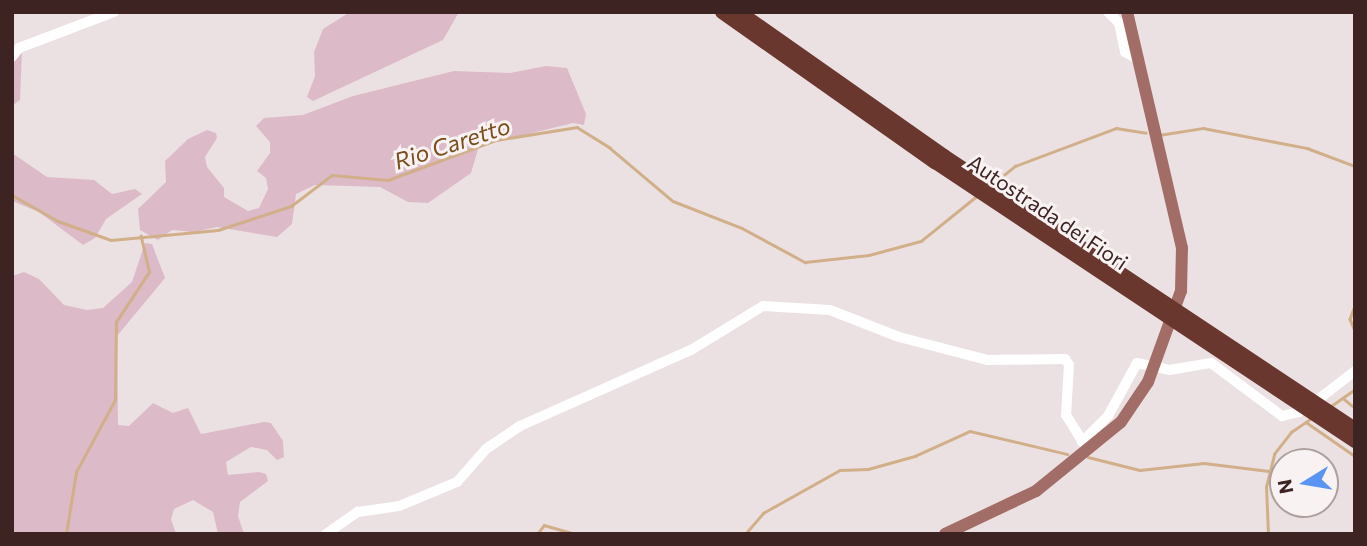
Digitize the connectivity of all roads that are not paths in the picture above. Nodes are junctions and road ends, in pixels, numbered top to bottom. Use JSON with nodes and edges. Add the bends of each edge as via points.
{"nodes":[{"id":1,"x":114,"y":12,"type":"edge"},
{"id":2,"x":722,"y":12,"type":"edge"},
{"id":3,"x":739,"y":12,"type":"edge"},
{"id":4,"x":1108,"y":12,"type":"edge"},
{"id":5,"x":1127,"y":12,"type":"edge"},
{"id":6,"x":12,"y":57,"type":"edge"},
{"id":7,"x":1136,"y":58,"type":"junction"},
{"id":8,"x":1355,"y":372,"type":"edge"},
{"id":9,"x":1320,"y":398,"type":"dead end"},
{"id":10,"x":1300,"y":411,"type":"dead end"},
{"id":11,"x":1355,"y":429,"type":"edge"},
{"id":12,"x":1355,"y":442,"type":"edge"},
{"id":13,"x":1084,"y":446,"type":"junction"},
{"id":14,"x":326,"y":534,"type":"edge"},
{"id":15,"x":945,"y":534,"type":"edge"}],
"edges":[{"from":1,"to":6,"type":"street","via":[[19,48]]},
{"from":2,"to":12,"type":"highway","name":"Autostrada dei Fiori","via":[[993,202]]},
{"from":3,"to":11,"type":"highway","name":"Autostrada dei Fiori","via":[[944,156]]},
{"from":4,"to":7,"type":"street","via":[[1119,23],[1125,52]]},
{"from":5,"to":7,"type":"main road"},
{"from":7,"to":13,"type":"main road","via":[[1182,248],[1181,290],[1147,382],[1130,413]]},
{"from":8,"to":9,"type":"street"},
{"from":10,"to":13,"type":"street","via":[[1282,416],[1211,363],[1169,370],[1137,363],[1113,409]]},
{"from":13,"to":14,"type":"street","via":[[1066,415],[1069,365],[1065,359],[987,360],[899,337],[830,310],[763,306],[691,350],[520,426],[486,449],[457,482],[399,506],[358,512]]},
{"from":13,"to":15,"type":"main road","via":[[1036,491]]}]}
